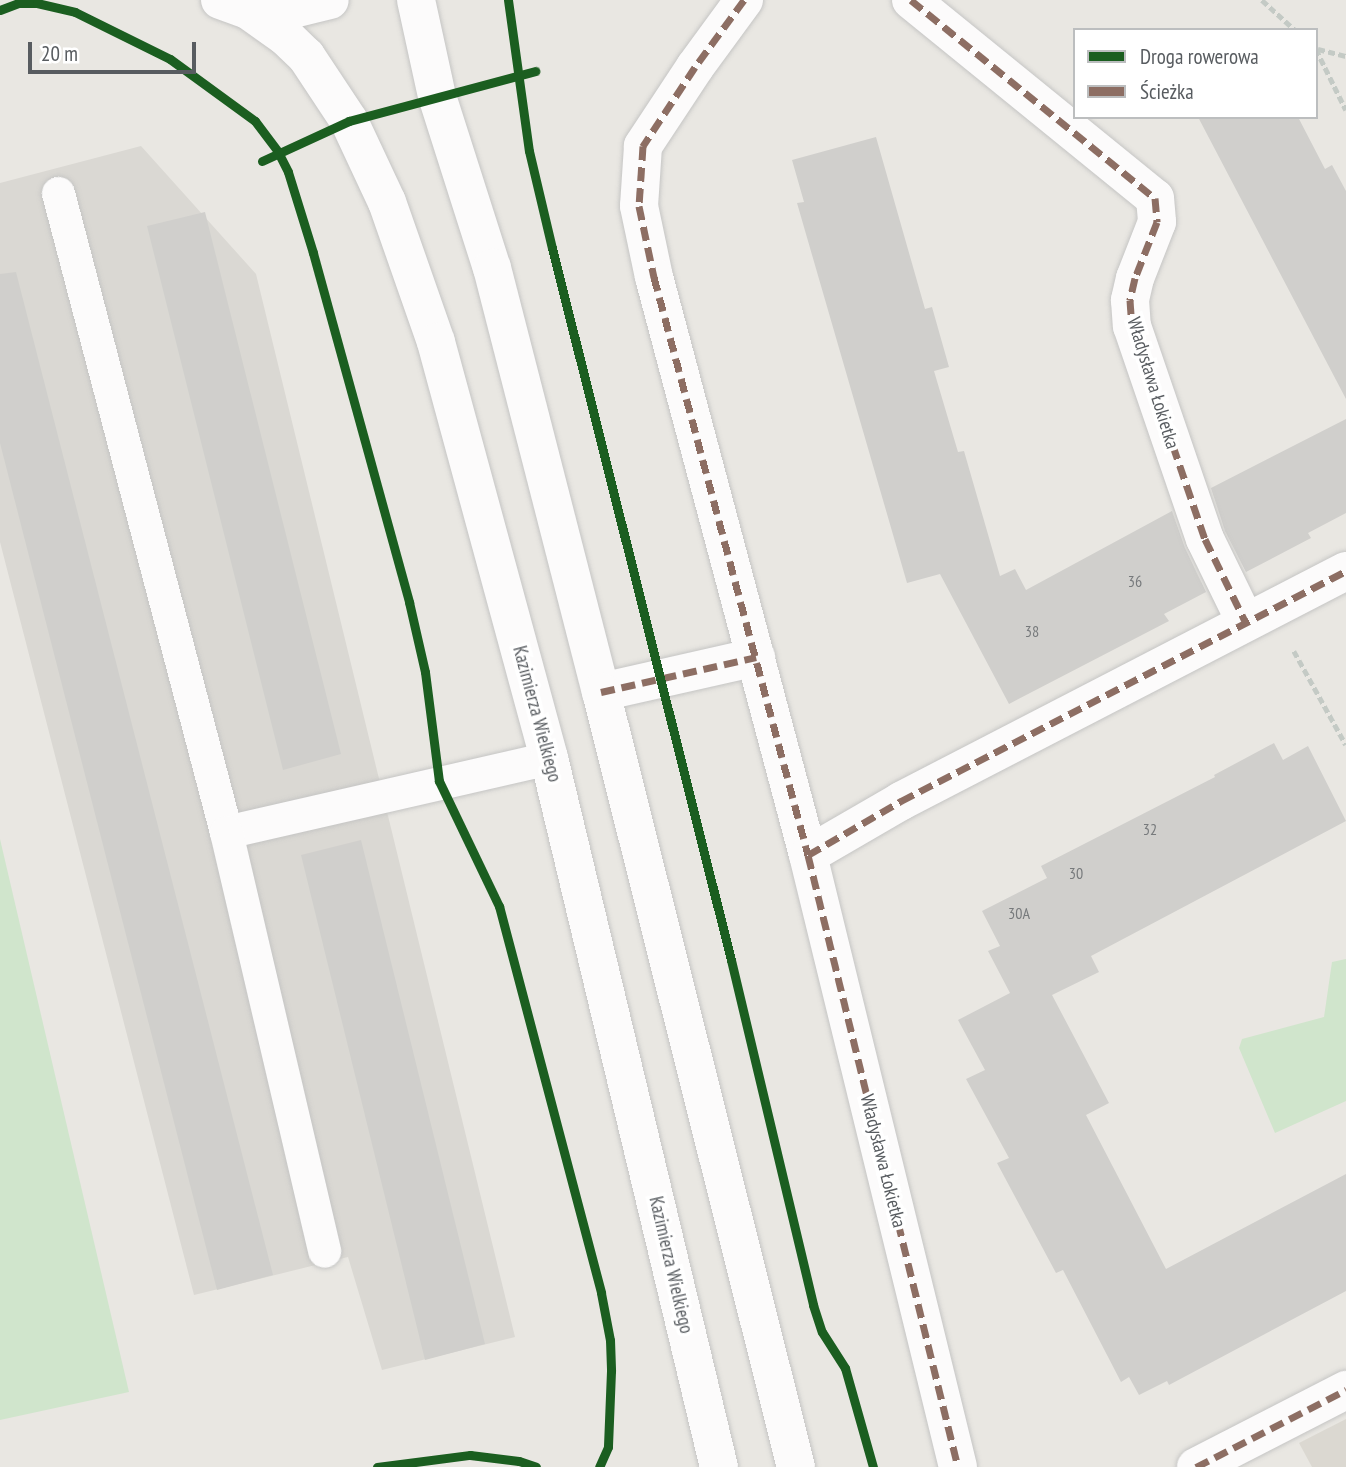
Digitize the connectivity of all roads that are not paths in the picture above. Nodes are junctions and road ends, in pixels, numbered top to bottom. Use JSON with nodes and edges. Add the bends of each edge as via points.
{"nodes":[{"id":1,"x":330,"y":0,"type":"edge"},
{"id":2,"x":416,"y":0,"type":"edge"},
{"id":3,"x":744,"y":0,"type":"edge"},
{"id":4,"x":911,"y":0,"type":"edge"},
{"id":5,"x":234,"y":5,"type":"edge"},
{"id":6,"x":58,"y":193,"type":"dead end"},
{"id":7,"x":1346,"y":571,"type":"edge"},
{"id":8,"x":1258,"y":615,"type":"junction"},
{"id":9,"x":756,"y":657,"type":"junction"},
{"id":10,"x":601,"y":692,"type":"junction"},
{"id":11,"x":549,"y":758,"type":"junction"},
{"id":12,"x":226,"y":832,"type":"junction"},
{"id":13,"x":808,"y":855,"type":"junction"},
{"id":14,"x":324,"y":1251,"type":"dead end"},
{"id":15,"x":1346,"y":1390,"type":"edge"},
{"id":16,"x":719,"y":1467,"type":"edge"},
{"id":17,"x":796,"y":1467,"type":"edge"},
{"id":18,"x":958,"y":1467,"type":"edge"},
{"id":19,"x":1196,"y":1467,"type":"edge"}],
"edges":[{"from":1,"to":5,"type":"street","via":[[285,11]]},
{"from":2,"to":10,"type":"street","via":[[437,96],[492,268]]},
{"from":3,"to":9,"type":"street","name":"Władysława Łokietka","via":[[643,146],[639,206]]},
{"from":4,"to":8,"type":"street","name":"Władysława Łokietka","via":[[1155,198],[1157,222],[1130,300],[1132,326],[1205,539]]},
{"from":5,"to":11,"type":"street","name":"Kazimierza Wielkiego","via":[[286,37],[306,56],[349,121],[387,202],[454,405]]},
{"from":6,"to":12,"type":"lane"},
{"from":7,"to":8,"type":"street"},
{"from":8,"to":13,"type":"street"},
{"from":9,"to":10,"type":"street"},
{"from":9,"to":13,"type":"street","name":"Władysława Łokietka"},
{"from":10,"to":17,"type":"street"},
{"from":11,"to":12,"type":"lane"},
{"from":11,"to":16,"type":"street","name":"Kazimierza Wielkiego"},
{"from":12,"to":14,"type":"lane"},
{"from":13,"to":18,"type":"street","name":"Władysława Łokietka"},
{"from":15,"to":19,"type":"street"}]}
